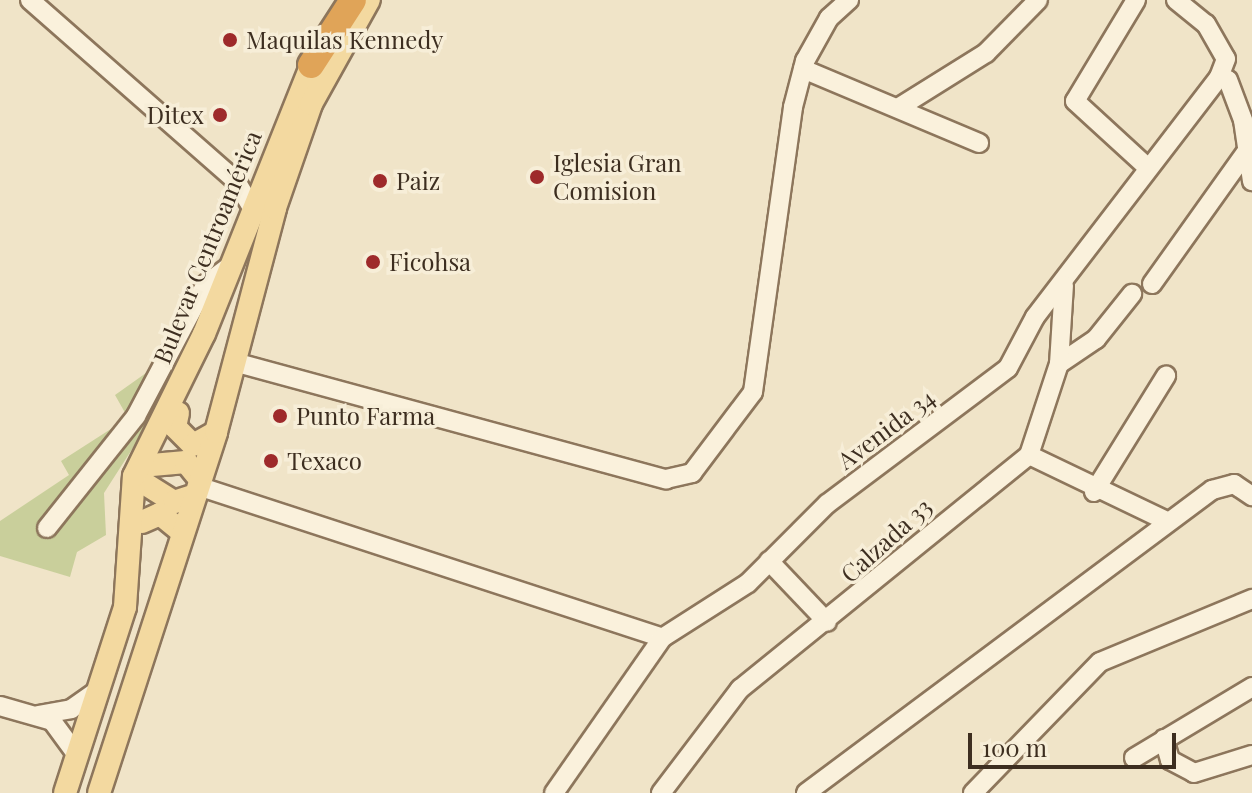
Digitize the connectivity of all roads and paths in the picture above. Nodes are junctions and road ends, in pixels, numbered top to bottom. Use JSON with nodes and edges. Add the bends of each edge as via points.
{"nodes":[{"id":1,"x":30,"y":0,"type":"edge"},
{"id":2,"x":342,"y":0,"type":"edge"},
{"id":3,"x":353,"y":0,"type":"edge"},
{"id":4,"x":369,"y":0,"type":"edge"},
{"id":5,"x":849,"y":0,"type":"edge"},
{"id":6,"x":1038,"y":0,"type":"edge"},
{"id":7,"x":1136,"y":0,"type":"edge"},
{"id":8,"x":1176,"y":0,"type":"edge"},
{"id":9,"x":311,"y":65,"type":"junction"},
{"id":10,"x":803,"y":69,"type":"junction"},
{"id":11,"x":1219,"y":77,"type":"junction"},
{"id":12,"x":898,"y":108,"type":"junction"},
{"id":13,"x":1248,"y":119,"type":"edge"},
{"id":14,"x":979,"y":143,"type":"dead end"},
{"id":15,"x":1247,"y":151,"type":"junction"},
{"id":16,"x":1148,"y":168,"type":"junction"},
{"id":17,"x":236,"y":181,"type":"junction"},
{"id":18,"x":1252,"y":181,"type":"edge"},
{"id":19,"x":257,"y":194,"type":"junction"},
{"id":20,"x":233,"y":264,"type":"junction"},
{"id":21,"x":1152,"y":284,"type":"dead end"},
{"id":22,"x":1064,"y":285,"type":"junction"},
{"id":23,"x":1132,"y":294,"type":"dead end"},
{"id":24,"x":234,"y":362,"type":"junction"},
{"id":25,"x":1059,"y":364,"type":"junction"},
{"id":26,"x":1166,"y":376,"type":"dead end"},
{"id":27,"x":178,"y":413,"type":"junction"},
{"id":28,"x":216,"y":432,"type":"junction"},
{"id":29,"x":1029,"y":455,"type":"junction"},
{"id":30,"x":150,"y":475,"type":"junction"},
{"id":31,"x":198,"y":487,"type":"junction"},
{"id":32,"x":1094,"y":492,"type":"junction"},
{"id":33,"x":1252,"y":496,"type":"edge"},
{"id":34,"x":1167,"y":521,"type":"junction"},
{"id":35,"x":142,"y":522,"type":"junction"},
{"id":36,"x":47,"y":528,"type":"dead end"},
{"id":37,"x":182,"y":532,"type":"junction"},
{"id":38,"x":769,"y":561,"type":"junction"},
{"id":39,"x":1252,"y":599,"type":"edge"},
{"id":40,"x":125,"y":607,"type":"junction"},
{"id":41,"x":827,"y":622,"type":"junction"},
{"id":42,"x":662,"y":638,"type":"junction"},
{"id":43,"x":1252,"y":687,"type":"edge"},
{"id":44,"x":98,"y":690,"type":"junction"},
{"id":45,"x":0,"y":706,"type":"edge"},
{"id":46,"x":38,"y":715,"type":"junction"},
{"id":47,"x":1164,"y":739,"type":"junction"},
{"id":48,"x":77,"y":755,"type":"junction"},
{"id":49,"x":1252,"y":755,"type":"edge"},
{"id":50,"x":1134,"y":758,"type":"dead end"},
{"id":51,"x":65,"y":793,"type":"edge"},
{"id":52,"x":99,"y":793,"type":"edge"},
{"id":53,"x":554,"y":793,"type":"edge"},
{"id":54,"x":661,"y":793,"type":"edge"},
{"id":55,"x":806,"y":793,"type":"edge"},
{"id":56,"x":973,"y":793,"type":"edge"}],
"edges":[{"from":1,"to":17,"type":"street"},
{"from":2,"to":9,"type":"main road","name":"Bulevar Centroamérica"},
{"from":3,"to":9,"type":"highway"},
{"from":4,"to":24,"type":"main road","name":"Bulevar Centroamérica","via":[[311,104]]},
{"from":5,"to":10,"type":"street","via":[[829,18]]},
{"from":6,"to":12,"type":"street","via":[[986,53]]},
{"from":7,"to":16,"type":"street","via":[[1075,101]]},
{"from":8,"to":11,"type":"street","via":[[1206,24],[1226,59]]},
{"from":9,"to":19,"type":"main road","name":"Bulevar Centroamérica"},
{"from":10,"to":12,"type":"street"},
{"from":10,"to":24,"type":"street","via":[[753,392],[692,473],[666,479]]},
{"from":11,"to":13,"type":"street","via":[[1228,80]]},
{"from":11,"to":16,"type":"street","name":"Avenida 34"},
{"from":12,"to":14,"type":"street"},
{"from":13,"to":15,"type":"street"},
{"from":15,"to":18,"type":"street"},
{"from":15,"to":21,"type":"street"},
{"from":16,"to":22,"type":"street","name":"Avenida 34"},
{"from":17,"to":19,"type":"street"},
{"from":17,"to":19,"type":"street"},
{"from":19,"to":20,"type":"main road","name":"Bulevar Centroamérica"},
{"from":19,"to":27,"type":"main road","via":[[236,279]]},
{"from":20,"to":36,"type":"street","via":[[206,284],[136,416]]},
{"from":20,"to":40,"type":"main road","name":"Bulevar Centroamérica","via":[[134,476]]},
{"from":22,"to":25,"type":"street"},
{"from":22,"to":38,"type":"street","name":"Avenida 34","via":[[1035,317],[1008,368],[827,504]]},
{"from":23,"to":25,"type":"street","via":[[1096,339]]},
{"from":24,"to":28,"type":"main road","name":"Bulevar Centroamérica"},
{"from":25,"to":29,"type":"street"},
{"from":26,"to":32,"type":"street"},
{"from":27,"to":28,"type":"main road","via":[[175,427],[193,445]]},
{"from":27,"to":30,"type":"main road"},
{"from":28,"to":31,"type":"main road","name":"Bulevar Centroamérica"},
{"from":29,"to":32,"type":"street"},
{"from":29,"to":41,"type":"street","name":"Calzada 33","via":[[983,485]]},
{"from":30,"to":31,"type":"main road","via":[[174,502]]},
{"from":30,"to":31,"type":"main road","via":[[186,462]]},
{"from":30,"to":35,"type":"main road"},
{"from":31,"to":37,"type":"main road","name":"Bulevar Centroamérica"},
{"from":31,"to":42,"type":"street"},
{"from":32,"to":34,"type":"street"},
{"from":33,"to":34,"type":"street","via":[[1234,484],[1212,490]]},
{"from":34,"to":55,"type":"street"},
{"from":35,"to":37,"type":"main road","via":[[160,514]]},
{"from":35,"to":40,"type":"main road"},
{"from":37,"to":52,"type":"main road","name":"Bulevar Centroamérica"},
{"from":38,"to":41,"type":"street"},
{"from":38,"to":42,"type":"street","name":"Avenida 34","via":[[748,583]]},
{"from":39,"to":56,"type":"street","via":[[1100,662]]},
{"from":40,"to":44,"type":"main road","name":"Bulevar Centroamérica"},
{"from":41,"to":54,"type":"street","name":"Calzada 33","via":[[740,689]]},
{"from":42,"to":53,"type":"street","name":"Avenida 34"},
{"from":43,"to":47,"type":"street"},
{"from":44,"to":46,"type":"street","via":[[71,709]]},
{"from":44,"to":48,"type":"main road","name":"Bulevar Centroamérica"},
{"from":45,"to":46,"type":"street"},
{"from":46,"to":48,"type":"street","via":[[64,729]]},
{"from":47,"to":49,"type":"street","via":[[1170,760],[1194,773]]},
{"from":47,"to":50,"type":"street"},
{"from":48,"to":51,"type":"main road","name":"Bulevar Centroamérica"}]}
